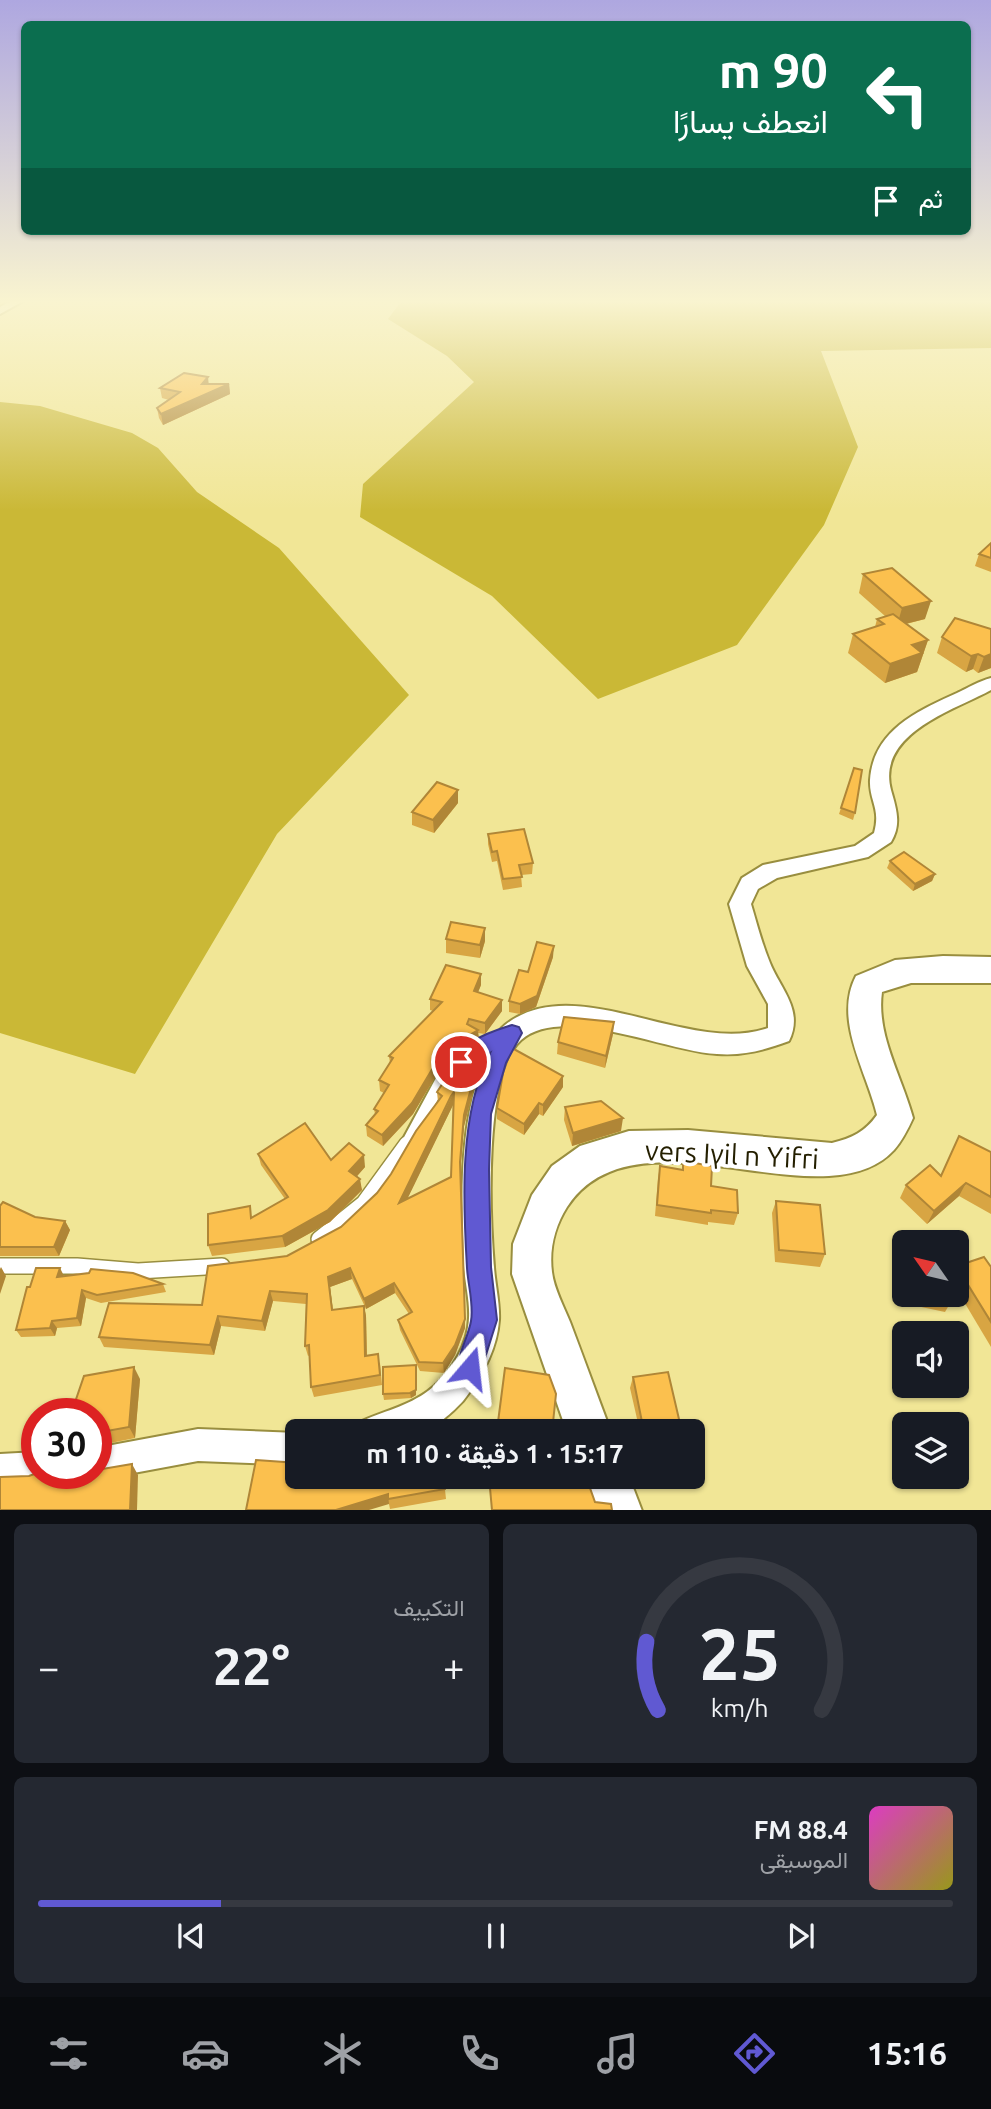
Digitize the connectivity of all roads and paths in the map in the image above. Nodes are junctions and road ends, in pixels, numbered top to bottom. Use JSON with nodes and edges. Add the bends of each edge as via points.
{"nodes":[{"id":1,"x":991,"y":683,"type":"edge"},
{"id":2,"x":991,"y":970,"type":"edge"},
{"id":3,"x":512,"y":1033,"type":"junction"},
{"id":4,"x":312,"y":1243,"type":"edge"},
{"id":5,"x":239,"y":1265,"type":"edge"},
{"id":6,"x":0,"y":1266,"type":"edge"},
{"id":7,"x":413,"y":1419,"type":"edge"},
{"id":8,"x":584,"y":1419,"type":"edge"},
{"id":9,"x":285,"y":1448,"type":"edge"},
{"id":10,"x":112,"y":1461,"type":"edge"},
{"id":11,"x":21,"y":1468,"type":"edge"},
{"id":12,"x":0,"y":1469,"type":"edge"},
{"id":13,"x":611,"y":1489,"type":"edge"},
{"id":14,"x":619,"y":1510,"type":"edge"}],
"edges":[{"from":1,"to":3,"type":"street","via":[[930,711],[886,748],[879,782],[889,815],[884,837],[860,852],[771,872],[750,884],[740,904],[759,966],[780,1003],[780,1034],[752,1044],[714,1044],[583,1016],[540,1019]]},
{"from":2,"to":8,"type":"main road","name":"vers Iγil n Yifri","via":[[898,970],[867,985],[864,1017],[895,1118],[881,1139],[860,1153],[832,1160],[688,1147],[629,1148],[593,1158],[565,1178],[545,1209],[532,1244],[533,1274]]},
{"from":3,"to":4,"type":"lane","via":[[451,1067],[400,1157],[371,1196],[336,1230]]},
{"from":3,"to":7,"type":"street","via":[[496,1061],[480,1114],[477,1170],[484,1320],[470,1368],[445,1398]]},
{"from":5,"to":6,"type":"lane","via":[[138,1271]]},
{"from":9,"to":10,"type":"street","via":[[198,1445]]},
{"from":11,"to":12,"type":"street"},
{"from":13,"to":14,"type":"main road"}]}
